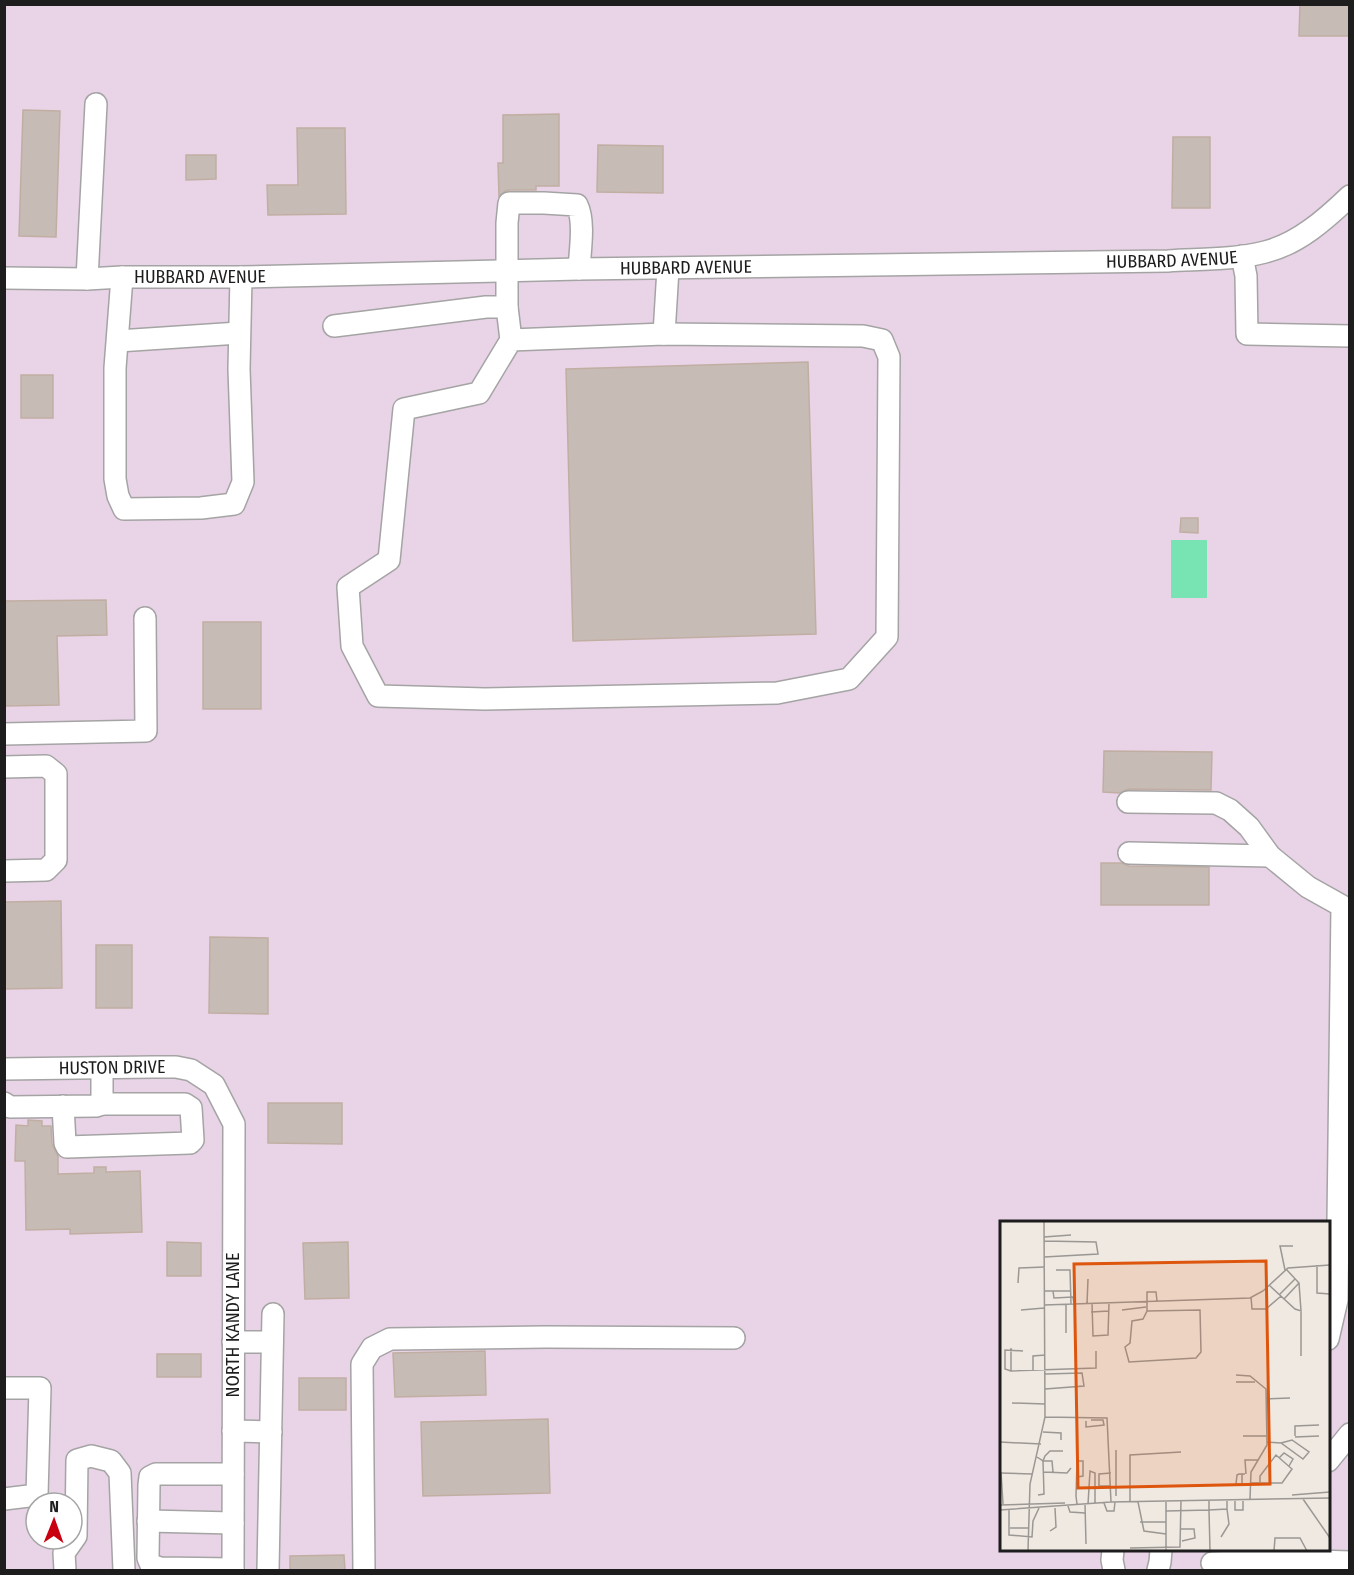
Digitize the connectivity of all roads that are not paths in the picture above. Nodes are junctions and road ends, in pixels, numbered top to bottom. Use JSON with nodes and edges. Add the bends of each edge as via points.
{"nodes":[{"id":1,"x":96,"y":104,"type":"dead end"},
{"id":2,"x":1350,"y":196,"type":"edge"},
{"id":3,"x":1242,"y":256,"type":"junction"},
{"id":4,"x":668,"y":268,"type":"junction"},
{"id":5,"x":579,"y":269,"type":"junction"},
{"id":6,"x":507,"y":271,"type":"junction"},
{"id":7,"x":122,"y":277,"type":"junction"},
{"id":8,"x":241,"y":277,"type":"junction"},
{"id":9,"x":4,"y":278,"type":"edge"},
{"id":10,"x":87,"y":279,"type":"junction"},
{"id":11,"x":507,"y":307,"type":"junction"},
{"id":12,"x":334,"y":326,"type":"dead end"},
{"id":13,"x":239,"y":333,"type":"junction"},
{"id":14,"x":664,"y":334,"type":"junction"},
{"id":15,"x":1350,"y":336,"type":"edge"},
{"id":16,"x":511,"y":340,"type":"junction"},
{"id":17,"x":118,"y":341,"type":"junction"},
{"id":18,"x":145,"y":618,"type":"dead end"},
{"id":19,"x":4,"y":734,"type":"edge"},
{"id":20,"x":4,"y":767,"type":"edge"},
{"id":21,"x":1128,"y":802,"type":"dead end"},
{"id":22,"x":1129,"y":853,"type":"dead end"},
{"id":23,"x":1270,"y":856,"type":"junction"},
{"id":24,"x":4,"y":871,"type":"edge"},
{"id":25,"x":1345,"y":970,"type":"edge"},
{"id":26,"x":102,"y":1068,"type":"junction"},
{"id":27,"x":4,"y":1069,"type":"edge"},
{"id":28,"x":214,"y":1085,"type":"joint"},
{"id":29,"x":4,"y":1103,"type":"edge"},
{"id":30,"x":102,"y":1104,"type":"junction"},
{"id":31,"x":63,"y":1106,"type":"junction"},
{"id":32,"x":1333,"y":1238,"type":"edge"},
{"id":33,"x":1344,"y":1277,"type":"edge"},
{"id":34,"x":273,"y":1314,"type":"dead end"},
{"id":35,"x":1330,"y":1334,"type":"edge"},
{"id":36,"x":734,"y":1338,"type":"dead end"},
{"id":37,"x":233,"y":1342,"type":"junction"},
{"id":38,"x":272,"y":1342,"type":"junction"},
{"id":39,"x":4,"y":1388,"type":"edge"},
{"id":40,"x":233,"y":1431,"type":"junction"},
{"id":41,"x":271,"y":1432,"type":"junction"},
{"id":42,"x":1350,"y":1434,"type":"edge"},
{"id":43,"x":1330,"y":1460,"type":"edge"},
{"id":44,"x":233,"y":1474,"type":"junction"},
{"id":45,"x":4,"y":1499,"type":"edge"},
{"id":46,"x":148,"y":1521,"type":"junction"},
{"id":47,"x":233,"y":1523,"type":"junction"},
{"id":48,"x":1113,"y":1551,"type":"edge"},
{"id":49,"x":1161,"y":1551,"type":"edge"},
{"id":50,"x":1283,"y":1555,"type":"edge"},
{"id":51,"x":1212,"y":1561,"type":"edge"},
{"id":52,"x":1350,"y":1562,"type":"edge"},
{"id":53,"x":64,"y":1570,"type":"edge"},
{"id":54,"x":124,"y":1570,"type":"edge"},
{"id":55,"x":233,"y":1570,"type":"edge"},
{"id":56,"x":268,"y":1570,"type":"edge"},
{"id":57,"x":364,"y":1570,"type":"edge"},
{"id":58,"x":1114,"y":1570,"type":"edge"},
{"id":59,"x":1158,"y":1570,"type":"edge"}],
"edges":[{"from":1,"to":10,"type":"street"},
{"from":2,"to":3,"type":"street","name":"HUBBARD AVENUE","via":[[1297,239],[1267,252]]},
{"from":3,"to":4,"type":"street","name":"HUBBARD AVENUE","via":[[1168,261]]},
{"from":3,"to":15,"type":"street","via":[[1247,334]]},
{"from":4,"to":5,"type":"street","name":"HUBBARD AVENUE"},
{"from":4,"to":14,"type":"street"},
{"from":5,"to":6,"type":"street","name":"HUBBARD AVENUE"},
{"from":5,"to":6,"type":"street","via":[[581,220],[577,205],[544,203],[509,204]]},
{"from":6,"to":8,"type":"street","name":"HUBBARD AVENUE"},
{"from":6,"to":11,"type":"street"},
{"from":7,"to":8,"type":"street","name":"HUBBARD AVENUE"},
{"from":7,"to":10,"type":"street","name":"HUBBARD AVENUE"},
{"from":7,"to":17,"type":"street"},
{"from":8,"to":13,"type":"street"},
{"from":9,"to":10,"type":"street","name":"HUBBARD AVENUE"},
{"from":11,"to":12,"type":"street"},
{"from":11,"to":16,"type":"street"},
{"from":13,"to":17,"type":"street"},
{"from":13,"to":17,"type":"street","via":[[243,482],[234,504],[201,508],[124,509],[115,479]]},
{"from":14,"to":16,"type":"street"},
{"from":14,"to":16,"type":"street","via":[[862,336],[882,340],[890,357],[887,637],[849,680],[777,693],[485,699],[378,696],[352,646],[348,587],[389,560],[404,409],[478,393]]},
{"from":18,"to":19,"type":"street","via":[[146,731]]},
{"from":20,"to":24,"type":"street","via":[[46,766],[56,774],[56,860],[46,870]]},
{"from":21,"to":23,"type":"street","via":[[1216,803],[1249,827]]},
{"from":22,"to":23,"type":"street"},
{"from":23,"to":25,"type":"street","via":[[1308,887],[1342,906]]},
{"from":25,"to":32,"type":"street"},
{"from":26,"to":27,"type":"street","name":"HUSTON DRIVE"},
{"from":26,"to":28,"type":"street","name":"HUSTON DRIVE","via":[[176,1067],[191,1070]]},
{"from":26,"to":30,"type":"street"},
{"from":28,"to":37,"type":"street","name":"NORTH KANDY LANE","via":[[234,1124]]},
{"from":29,"to":31,"type":"street","via":[[10,1107]]},
{"from":30,"to":31,"type":"street"},
{"from":30,"to":31,"type":"street","via":[[185,1104],[190,1108],[193,1140],[67,1148]]},
{"from":32,"to":33,"type":"street"},
{"from":33,"to":35,"type":"street"},
{"from":34,"to":38,"type":"street"},
{"from":36,"to":57,"type":"street","via":[[390,1339],[372,1348],[362,1365]]},
{"from":37,"to":38,"type":"street"},
{"from":37,"to":40,"type":"street","name":"NORTH KANDY LANE"},
{"from":38,"to":41,"type":"street"},
{"from":39,"to":45,"type":"street","via":[[40,1388],[38,1495]]},
{"from":40,"to":41,"type":"street"},
{"from":40,"to":44,"type":"street","name":"NORTH KANDY LANE"},
{"from":41,"to":56,"type":"street"},
{"from":42,"to":43,"type":"street"},
{"from":44,"to":46,"type":"street","via":[[150,1477]]},
{"from":44,"to":47,"type":"street","name":"NORTH KANDY LANE"},
{"from":46,"to":47,"type":"street"},
{"from":46,"to":55,"type":"street","via":[[151,1565]]},
{"from":47,"to":55,"type":"street","name":"NORTH KANDY LANE"},
{"from":48,"to":58,"type":"street"},
{"from":49,"to":59,"type":"street"},
{"from":50,"to":51,"type":"street"},
{"from":50,"to":52,"type":"street"},
{"from":53,"to":54,"type":"street","via":[[64,1553],[76,1536],[77,1460],[91,1456],[111,1461],[120,1473]]}]}
